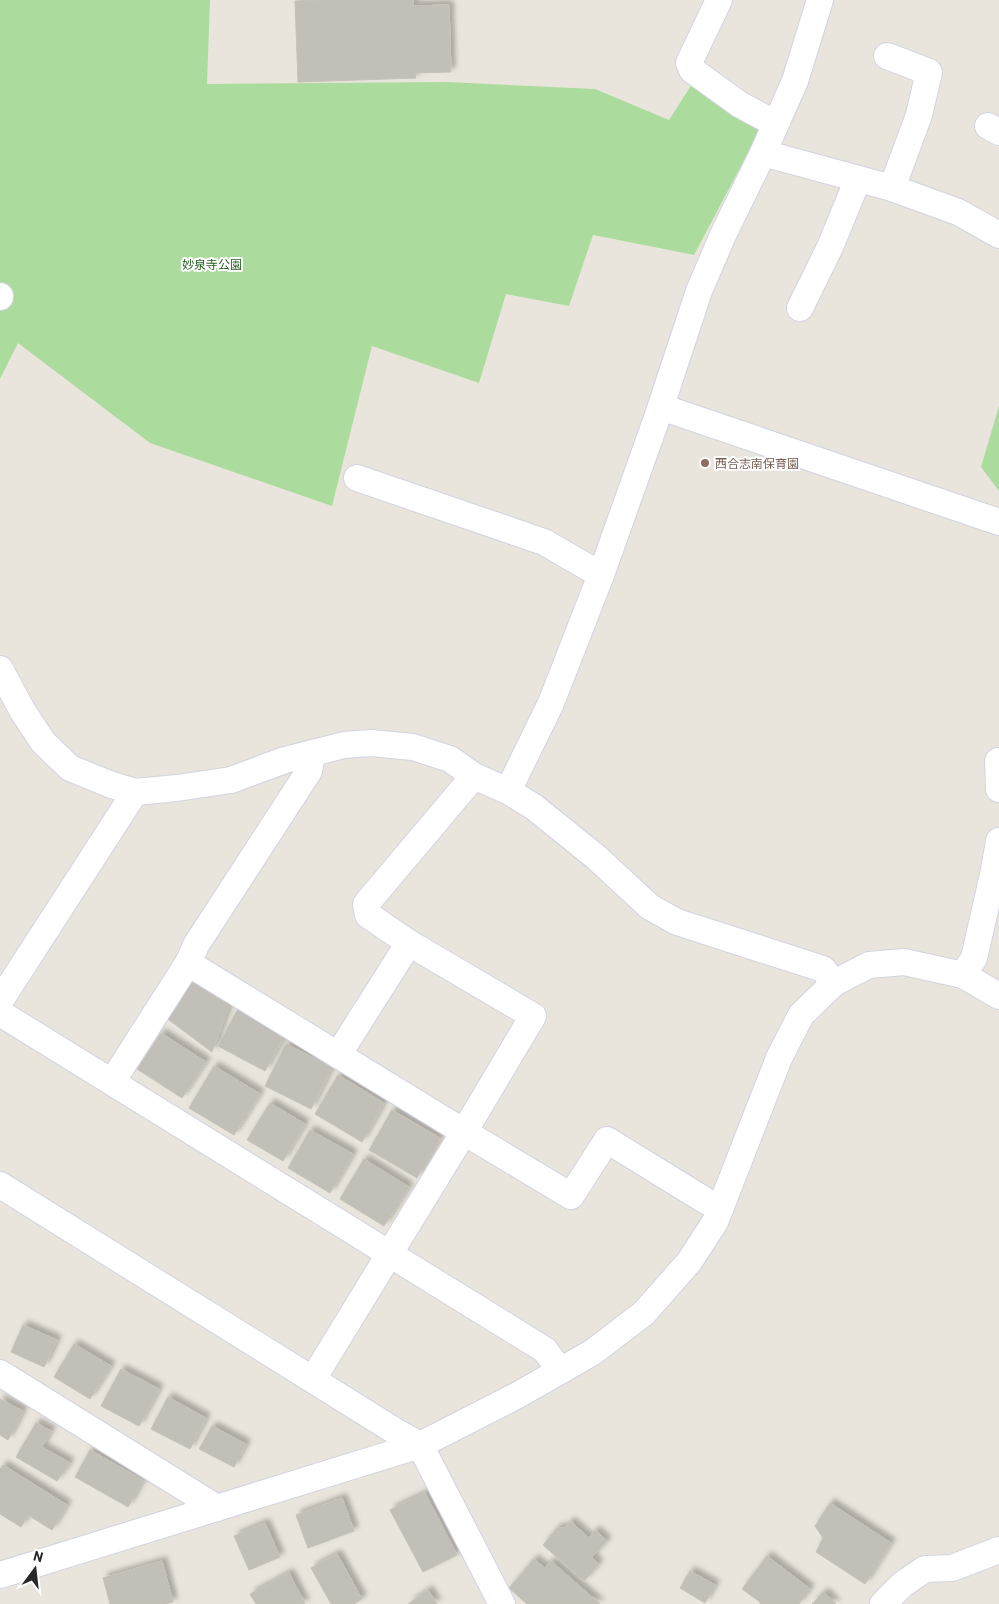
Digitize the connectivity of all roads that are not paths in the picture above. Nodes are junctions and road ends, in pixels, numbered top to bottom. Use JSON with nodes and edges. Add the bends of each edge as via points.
{"nodes":[{"id":1,"x":719,"y":0,"type":"edge"},
{"id":2,"x":820,"y":0,"type":"edge"},
{"id":3,"x":887,"y":56,"type":"dead end"},
{"id":4,"x":776,"y":124,"type":"junction"},
{"id":5,"x":763,"y":154,"type":"junction"},
{"id":6,"x":858,"y":179,"type":"junction"},
{"id":7,"x":892,"y":188,"type":"junction"},
{"id":8,"x":999,"y":235,"type":"edge"},
{"id":9,"x":800,"y":308,"type":"dead end"},
{"id":10,"x":661,"y":407,"type":"junction"},
{"id":11,"x":357,"y":478,"type":"dead end"},
{"id":12,"x":999,"y":522,"type":"edge"},
{"id":13,"x":601,"y":575,"type":"junction"},
{"id":14,"x":0,"y":669,"type":"edge"},
{"id":15,"x":312,"y":753,"type":"junction"},
{"id":16,"x":998,"y":761,"type":"edge"},
{"id":17,"x":474,"y":776,"type":"junction"},
{"id":18,"x":999,"y":789,"type":"edge"},
{"id":19,"x":508,"y":791,"type":"junction"},
{"id":20,"x":135,"y":792,"type":"junction"},
{"id":21,"x":999,"y":840,"type":"edge"},
{"id":22,"x":409,"y":943,"type":"junction"},
{"id":23,"x":188,"y":963,"type":"junction"},
{"id":24,"x":963,"y":975,"type":"junction"},
{"id":25,"x":834,"y":983,"type":"junction"},
{"id":26,"x":999,"y":996,"type":"edge"},
{"id":27,"x":0,"y":1001,"type":"edge"},
{"id":28,"x":0,"y":1013,"type":"edge"},
{"id":29,"x":338,"y":1055,"type":"junction"},
{"id":30,"x":112,"y":1082,"type":"junction"},
{"id":31,"x":464,"y":1132,"type":"junction"},
{"id":32,"x":0,"y":1185,"type":"edge"},
{"id":33,"x":721,"y":1207,"type":"junction"},
{"id":34,"x":389,"y":1254,"type":"junction"},
{"id":35,"x":560,"y":1371,"type":"junction"},
{"id":36,"x":0,"y":1373,"type":"edge"},
{"id":37,"x":313,"y":1379,"type":"junction"},
{"id":38,"x":420,"y":1445,"type":"junction"},
{"id":39,"x":217,"y":1508,"type":"junction"},
{"id":40,"x":999,"y":1550,"type":"edge"},
{"id":41,"x":0,"y":1575,"type":"edge"},
{"id":42,"x":502,"y":1604,"type":"edge"},
{"id":43,"x":883,"y":1604,"type":"edge"}],
"edges":[{"from":1,"to":4,"type":"street","via":[[689,64],[692,70],[739,104]]},
{"from":2,"to":4,"type":"street","via":[[795,81]]},
{"from":3,"to":7,"type":"street","via":[[929,72],[919,115]]},
{"from":4,"to":5,"type":"street"},
{"from":5,"to":6,"type":"street"},
{"from":5,"to":10,"type":"street","via":[[723,234],[700,291]]},
{"from":6,"to":7,"type":"street"},
{"from":6,"to":9,"type":"street"},
{"from":7,"to":8,"type":"street","via":[[958,212]]},
{"from":10,"to":12,"type":"street"},
{"from":10,"to":13,"type":"street"},
{"from":11,"to":13,"type":"street","via":[[544,542]]},
{"from":13,"to":19,"type":"street","via":[[550,703]]},
{"from":14,"to":20,"type":"street","via":[[43,742],[70,768]]},
{"from":15,"to":17,"type":"street","via":[[344,745],[371,743],[413,747],[450,759]]},
{"from":15,"to":20,"type":"street","via":[[231,780]]},
{"from":15,"to":23,"type":"street","via":[[308,771],[196,945]]},
{"from":16,"to":18,"type":"street"},
{"from":17,"to":19,"type":"street"},
{"from":17,"to":22,"type":"street","via":[[366,904],[368,915]]},
{"from":19,"to":25,"type":"street","via":[[596,856],[650,907],[705,932],[823,969]]},
{"from":20,"to":27,"type":"street"},
{"from":21,"to":24,"type":"street","via":[[974,958]]},
{"from":22,"to":29,"type":"street"},
{"from":22,"to":31,"type":"street","via":[[533,1016]]},
{"from":23,"to":29,"type":"street"},
{"from":23,"to":30,"type":"street"},
{"from":24,"to":25,"type":"street","via":[[904,962],[869,965]]},
{"from":24,"to":26,"type":"street"},
{"from":25,"to":33,"type":"street","via":[[801,1015],[779,1058]]},
{"from":28,"to":30,"type":"street"},
{"from":29,"to":31,"type":"street"},
{"from":30,"to":34,"type":"street"},
{"from":31,"to":33,"type":"street","via":[[572,1196],[607,1140]]},
{"from":31,"to":34,"type":"street"},
{"from":32,"to":37,"type":"street"},
{"from":33,"to":35,"type":"street","via":[[689,1262],[644,1313],[593,1352]]},
{"from":34,"to":35,"type":"street","via":[[545,1350]]},
{"from":34,"to":37,"type":"street"},
{"from":35,"to":38,"type":"street"},
{"from":36,"to":39,"type":"street"},
{"from":37,"to":38,"type":"street"},
{"from":38,"to":39,"type":"street"},
{"from":38,"to":42,"type":"street"},
{"from":39,"to":41,"type":"street"},
{"from":40,"to":43,"type":"street","via":[[952,1568],[925,1569],[903,1584]]}]}
